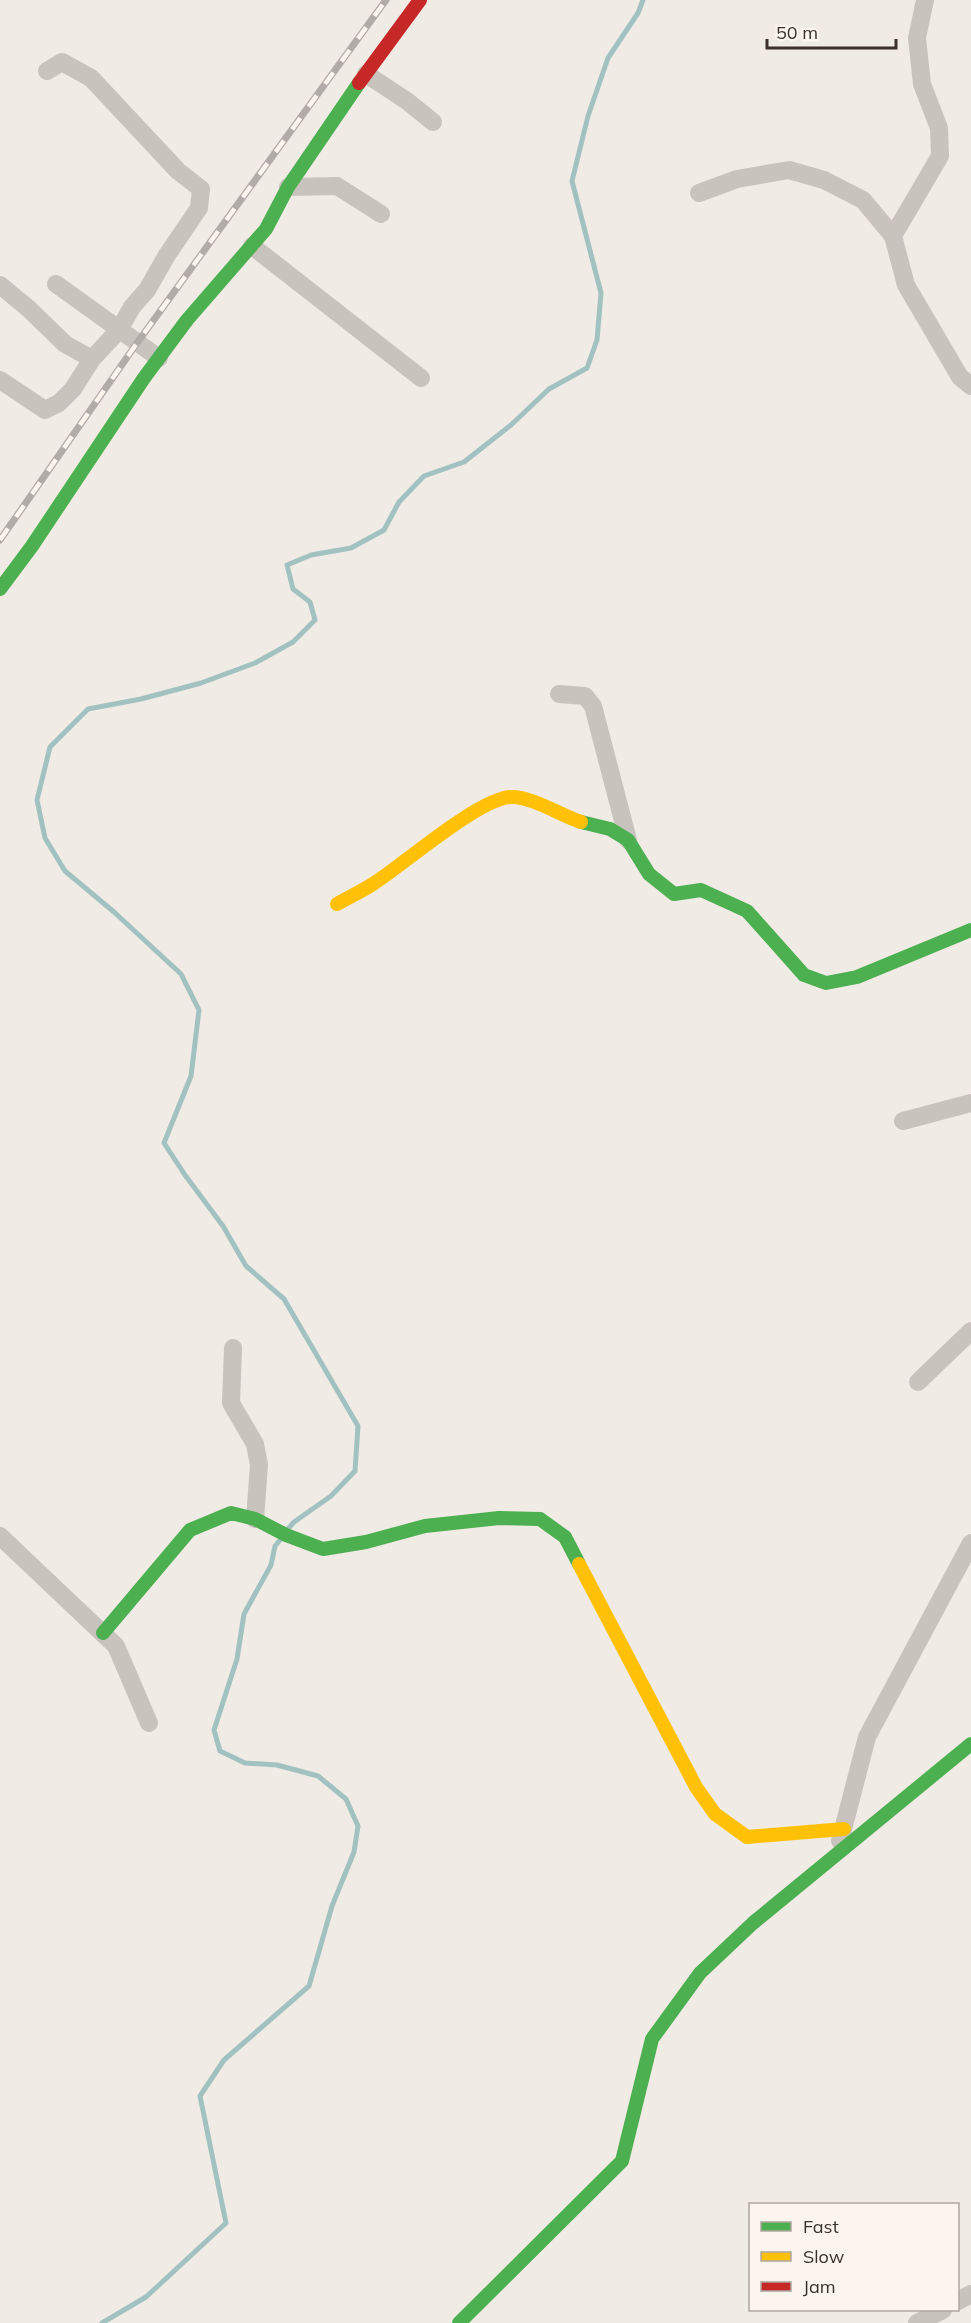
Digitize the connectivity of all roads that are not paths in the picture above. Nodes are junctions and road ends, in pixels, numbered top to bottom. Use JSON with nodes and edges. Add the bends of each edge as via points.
{"nodes":[{"id":1,"x":420,"y":0,"type":"edge"},
{"id":2,"x":925,"y":0,"type":"edge"},
{"id":3,"x":47,"y":71,"type":"dead end"},
{"id":4,"x":366,"y":74,"type":"junction"},
{"id":5,"x":433,"y":122,"type":"dead end"},
{"id":6,"x":288,"y":187,"type":"junction"},
{"id":7,"x":699,"y":193,"type":"dead end"},
{"id":8,"x":381,"y":214,"type":"dead end"},
{"id":9,"x":893,"y":236,"type":"junction"},
{"id":10,"x":252,"y":246,"type":"junction"},
{"id":11,"x":56,"y":284,"type":"dead end"},
{"id":12,"x":0,"y":285,"type":"edge"},
{"id":13,"x":119,"y":330,"type":"junction"},
{"id":14,"x":159,"y":358,"type":"junction"},
{"id":15,"x":93,"y":359,"type":"junction"},
{"id":16,"x":421,"y":378,"type":"dead end"},
{"id":17,"x":0,"y":380,"type":"edge"},
{"id":18,"x":971,"y":386,"type":"edge"},
{"id":19,"x":0,"y":589,"type":"edge"},
{"id":20,"x":559,"y":694,"type":"dead end"},
{"id":21,"x":628,"y":840,"type":"junction"},
{"id":22,"x":337,"y":904,"type":"dead end"},
{"id":23,"x":971,"y":930,"type":"edge"},
{"id":24,"x":971,"y":1103,"type":"edge"},
{"id":25,"x":903,"y":1121,"type":"dead end"},
{"id":26,"x":971,"y":1331,"type":"edge"},
{"id":27,"x":233,"y":1348,"type":"dead end"},
{"id":28,"x":918,"y":1382,"type":"dead end"},
{"id":29,"x":255,"y":1519,"type":"junction"},
{"id":30,"x":0,"y":1536,"type":"edge"},
{"id":31,"x":971,"y":1543,"type":"edge"},
{"id":32,"x":103,"y":1633,"type":"junction"},
{"id":33,"x":149,"y":1723,"type":"dead end"},
{"id":34,"x":971,"y":1744,"type":"edge"},
{"id":35,"x":843,"y":1828,"type":"junction"},
{"id":36,"x":837,"y":1854,"type":"junction"},
{"id":37,"x":941,"y":2311,"type":"edge"},
{"id":38,"x":466,"y":2321,"type":"edge"},
{"id":39,"x":917,"y":2323,"type":"edge"}],
"edges":[{"from":1,"to":4,"type":"street"},
{"from":2,"to":9,"type":"street","via":[[917,38],[922,84],[939,128],[940,156]]},
{"from":3,"to":13,"type":"street","via":[[62,63],[91,78],[178,171],[201,189],[199,208]]},
{"from":4,"to":5,"type":"street"},
{"from":4,"to":6,"type":"street"},
{"from":6,"to":8,"type":"street","via":[[337,186]]},
{"from":6,"to":10,"type":"street","via":[[266,229]]},
{"from":7,"to":9,"type":"street","via":[[736,179],[789,170],[824,180],[863,200]]},
{"from":9,"to":18,"type":"street","via":[[906,285],[960,377]]},
{"from":10,"to":14,"type":"street"},
{"from":10,"to":16,"type":"street"},
{"from":11,"to":13,"type":"street"},
{"from":12,"to":15,"type":"street","via":[[65,344]]},
{"from":13,"to":14,"type":"street"},
{"from":13,"to":15,"type":"street"},
{"from":14,"to":19,"type":"street"},
{"from":15,"to":17,"type":"street","via":[[73,389],[45,410]]},
{"from":20,"to":21,"type":"street","via":[[585,696],[593,706]]},
{"from":21,"to":22,"type":"street","via":[[610,829],[511,796],[492,802],[374,884]]},
{"from":21,"to":23,"type":"street","via":[[649,874],[674,894],[701,890],[747,911],[804,975],[826,983],[857,976]]},
{"from":24,"to":25,"type":"street"},
{"from":26,"to":28,"type":"street"},
{"from":27,"to":29,"type":"street","via":[[231,1403],[255,1444],[259,1465]]},
{"from":29,"to":32,"type":"street","via":[[231,1513],[190,1530]]},
{"from":29,"to":35,"type":"street","via":[[324,1549],[425,1526],[499,1518],[540,1519],[564,1537],[696,1788],[715,1814],[747,1837]]},
{"from":30,"to":32,"type":"street"},
{"from":31,"to":35,"type":"street","via":[[867,1737]]},
{"from":32,"to":33,"type":"street","via":[[117,1646]]},
{"from":34,"to":36,"type":"street"},
{"from":35,"to":36,"type":"street"},
{"from":36,"to":38,"type":"street","via":[[700,1973],[652,2039],[622,2161]]},
{"from":37,"to":39,"type":"street"}]}
